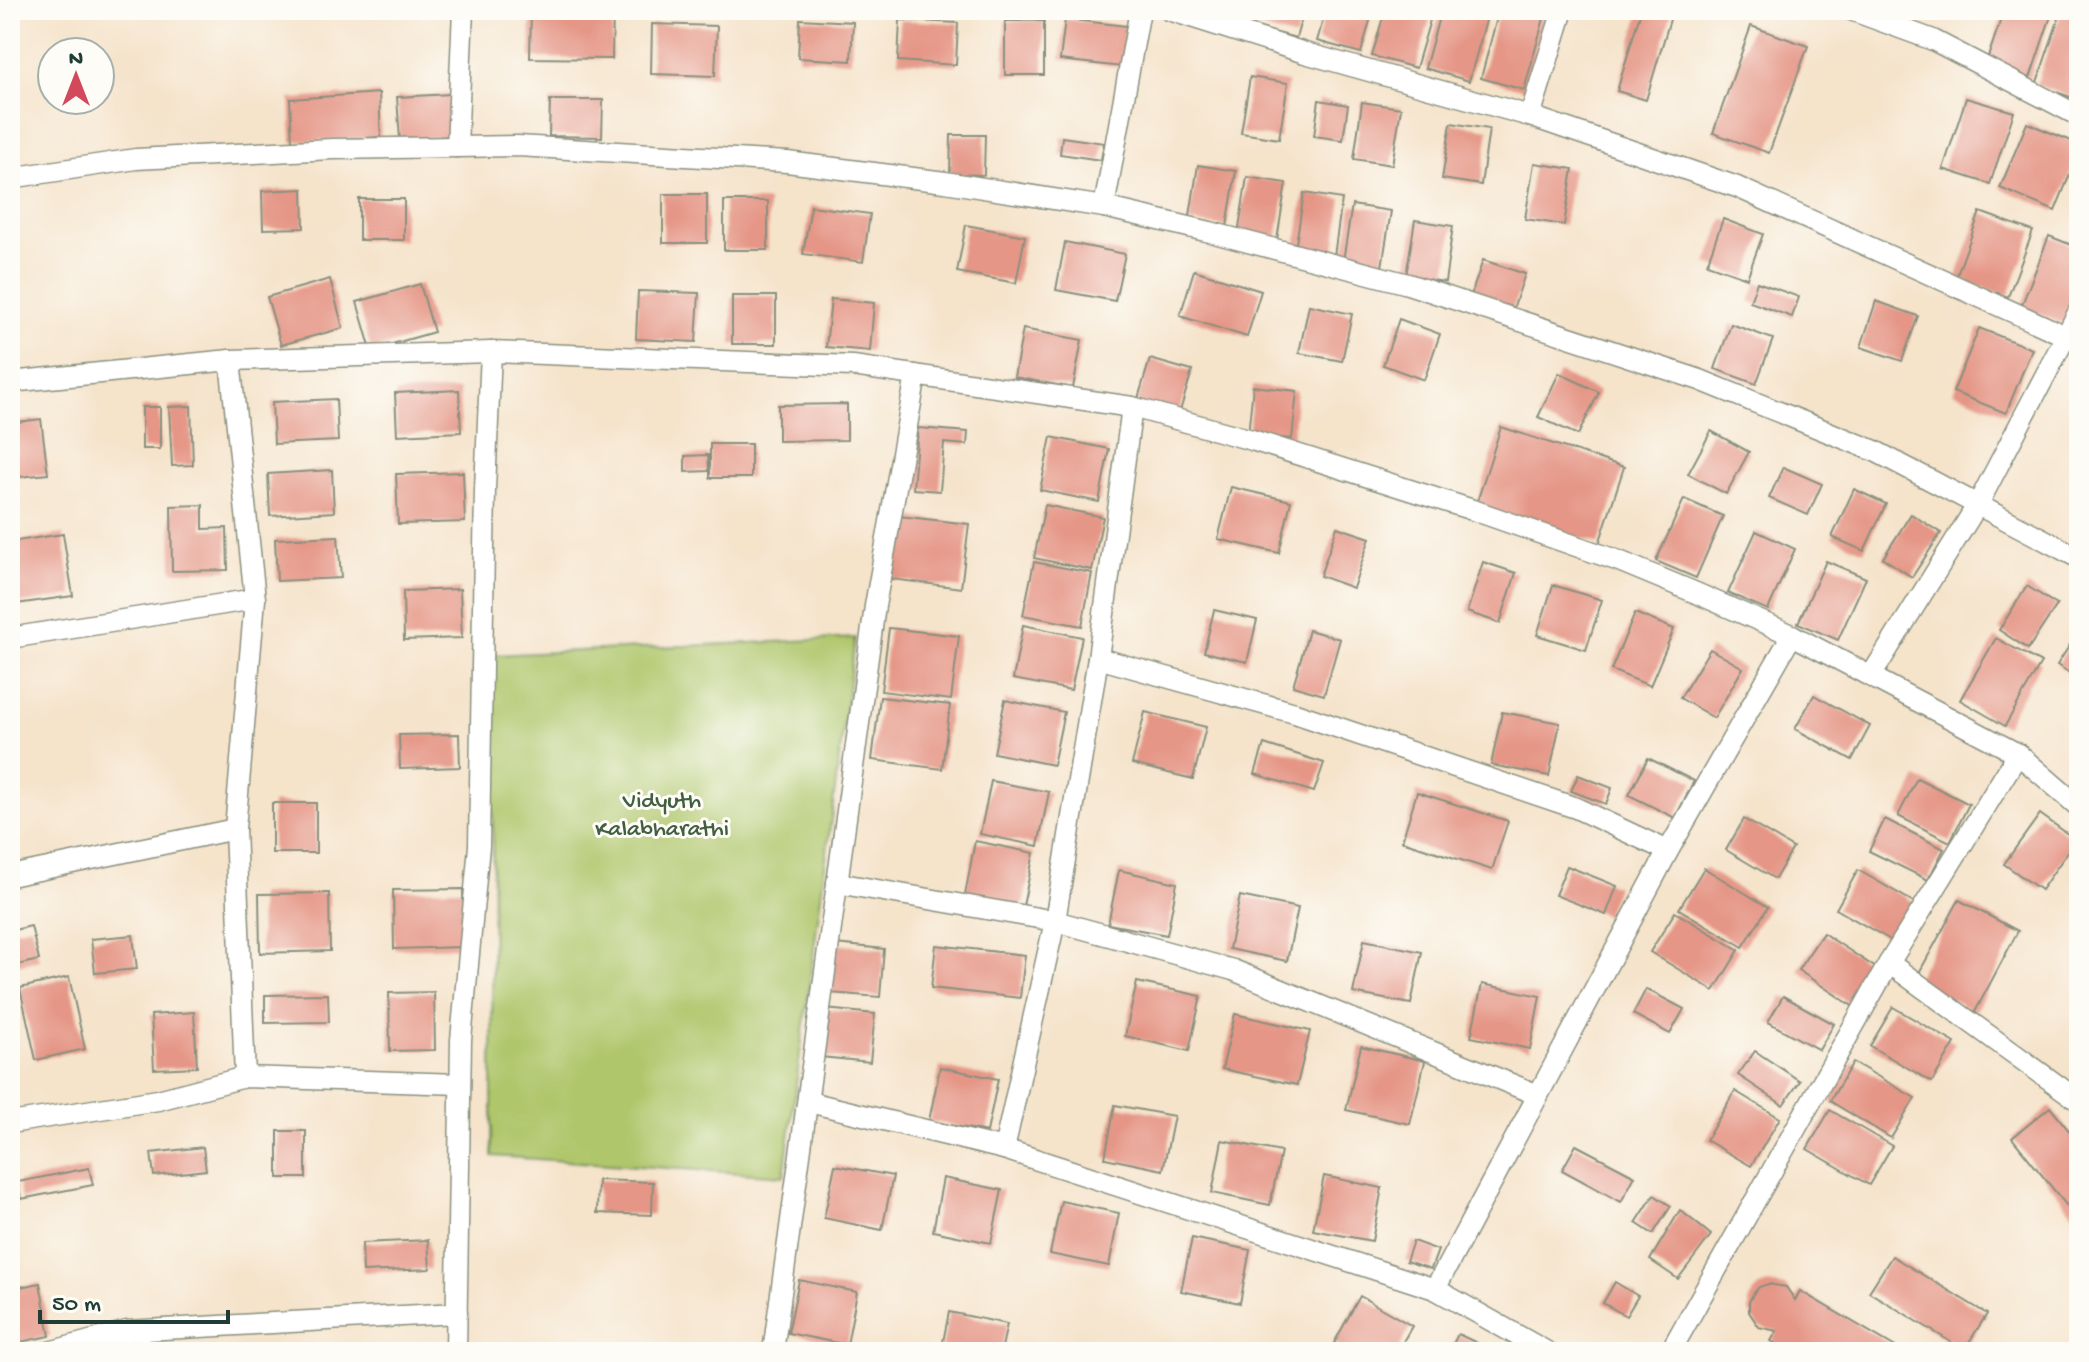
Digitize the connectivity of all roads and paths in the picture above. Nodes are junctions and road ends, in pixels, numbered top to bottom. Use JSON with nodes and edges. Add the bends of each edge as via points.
{"nodes":[{"id":1,"x":463,"y":10,"type":"edge"},
{"id":2,"x":1140,"y":10,"type":"edge"},
{"id":3,"x":1169,"y":10,"type":"edge"},
{"id":4,"x":1563,"y":10,"type":"edge"},
{"id":5,"x":1851,"y":10,"type":"edge"},
{"id":6,"x":1530,"y":116,"type":"junction"},
{"id":7,"x":2079,"y":116,"type":"edge"},
{"id":8,"x":457,"y":147,"type":"junction"},
{"id":9,"x":10,"y":178,"type":"edge"},
{"id":10,"x":1104,"y":207,"type":"junction"},
{"id":11,"x":2079,"y":311,"type":"edge"},
{"id":12,"x":2073,"y":338,"type":"edge"},
{"id":13,"x":491,"y":352,"type":"junction"},
{"id":14,"x":230,"y":360,"type":"junction"},
{"id":15,"x":916,"y":375,"type":"junction"},
{"id":16,"x":10,"y":382,"type":"edge"},
{"id":17,"x":1132,"y":407,"type":"junction"},
{"id":18,"x":1978,"y":504,"type":"junction"},
{"id":19,"x":2079,"y":558,"type":"edge"},
{"id":20,"x":255,"y":599,"type":"junction"},
{"id":21,"x":1792,"y":635,"type":"junction"},
{"id":22,"x":10,"y":638,"type":"edge"},
{"id":23,"x":1098,"y":658,"type":"junction"},
{"id":24,"x":1871,"y":676,"type":"junction"},
{"id":25,"x":2018,"y":754,"type":"junction"},
{"id":26,"x":2079,"y":807,"type":"edge"},
{"id":27,"x":235,"y":829,"type":"junction"},
{"id":28,"x":1668,"y":851,"type":"junction"},
{"id":29,"x":10,"y":876,"type":"edge"},
{"id":30,"x":837,"y":883,"type":"junction"},
{"id":31,"x":1055,"y":921,"type":"junction"},
{"id":32,"x":1889,"y":963,"type":"junction"},
{"id":33,"x":245,"y":1077,"type":"junction"},
{"id":34,"x":460,"y":1084,"type":"junction"},
{"id":35,"x":1538,"y":1095,"type":"junction"},
{"id":36,"x":2079,"y":1101,"type":"edge"},
{"id":37,"x":809,"y":1102,"type":"junction"},
{"id":38,"x":10,"y":1123,"type":"edge"},
{"id":39,"x":1004,"y":1149,"type":"junction"},
{"id":40,"x":1435,"y":1289,"type":"junction"},
{"id":41,"x":457,"y":1313,"type":"junction"},
{"id":42,"x":779,"y":1351,"type":"edge"},
{"id":43,"x":49,"y":1352,"type":"edge"},
{"id":44,"x":456,"y":1352,"type":"edge"},
{"id":45,"x":1547,"y":1352,"type":"edge"},
{"id":46,"x":1670,"y":1352,"type":"edge"}],
"edges":[{"from":1,"to":8,"type":"street"},
{"from":2,"to":10,"type":"street"},
{"from":3,"to":6,"type":"street"},
{"from":4,"to":6,"type":"street"},
{"from":5,"to":7,"type":"street","via":[[1933,40]]},
{"from":6,"to":12,"type":"street","via":[[1737,187]]},
{"from":8,"to":9,"type":"street","via":[[136,159]]},
{"from":8,"to":10,"type":"street","via":[[787,162]]},
{"from":10,"to":18,"type":"street","via":[[1408,284],[1700,380],[1875,451]]},
{"from":11,"to":12,"type":"street"},
{"from":12,"to":18,"type":"street"},
{"from":13,"to":14,"type":"street"},
{"from":13,"to":15,"type":"street","via":[[853,366]]},
{"from":13,"to":34,"type":"street","via":[[479,846]]},
{"from":14,"to":16,"type":"street"},
{"from":14,"to":20,"type":"street"},
{"from":15,"to":17,"type":"street"},
{"from":15,"to":30,"type":"street","via":[[875,606]]},
{"from":17,"to":21,"type":"street","via":[[1476,511],[1619,561]]},
{"from":17,"to":23,"type":"street"},
{"from":18,"to":19,"type":"street"},
{"from":18,"to":24,"type":"street"},
{"from":20,"to":22,"type":"street"},
{"from":20,"to":27,"type":"street"},
{"from":21,"to":24,"type":"street"},
{"from":21,"to":28,"type":"street"},
{"from":23,"to":28,"type":"street","via":[[1295,713],[1576,808]]},
{"from":23,"to":31,"type":"street"},
{"from":24,"to":25,"type":"street"},
{"from":25,"to":26,"type":"street"},
{"from":25,"to":32,"type":"street"},
{"from":27,"to":29,"type":"street"},
{"from":27,"to":33,"type":"street"},
{"from":28,"to":35,"type":"street"},
{"from":30,"to":31,"type":"street"},
{"from":30,"to":37,"type":"street"},
{"from":31,"to":35,"type":"street","via":[[1233,970]]},
{"from":31,"to":39,"type":"street"},
{"from":32,"to":36,"type":"street"},
{"from":32,"to":46,"type":"street"},
{"from":33,"to":34,"type":"street"},
{"from":33,"to":38,"type":"street","via":[[158,1100]]},
{"from":34,"to":41,"type":"street"},
{"from":35,"to":40,"type":"street"},
{"from":37,"to":39,"type":"street"},
{"from":37,"to":42,"type":"street"},
{"from":39,"to":40,"type":"street"},
{"from":40,"to":45,"type":"street"},
{"from":41,"to":43,"type":"street","via":[[127,1331]]},
{"from":41,"to":44,"type":"street"}]}
